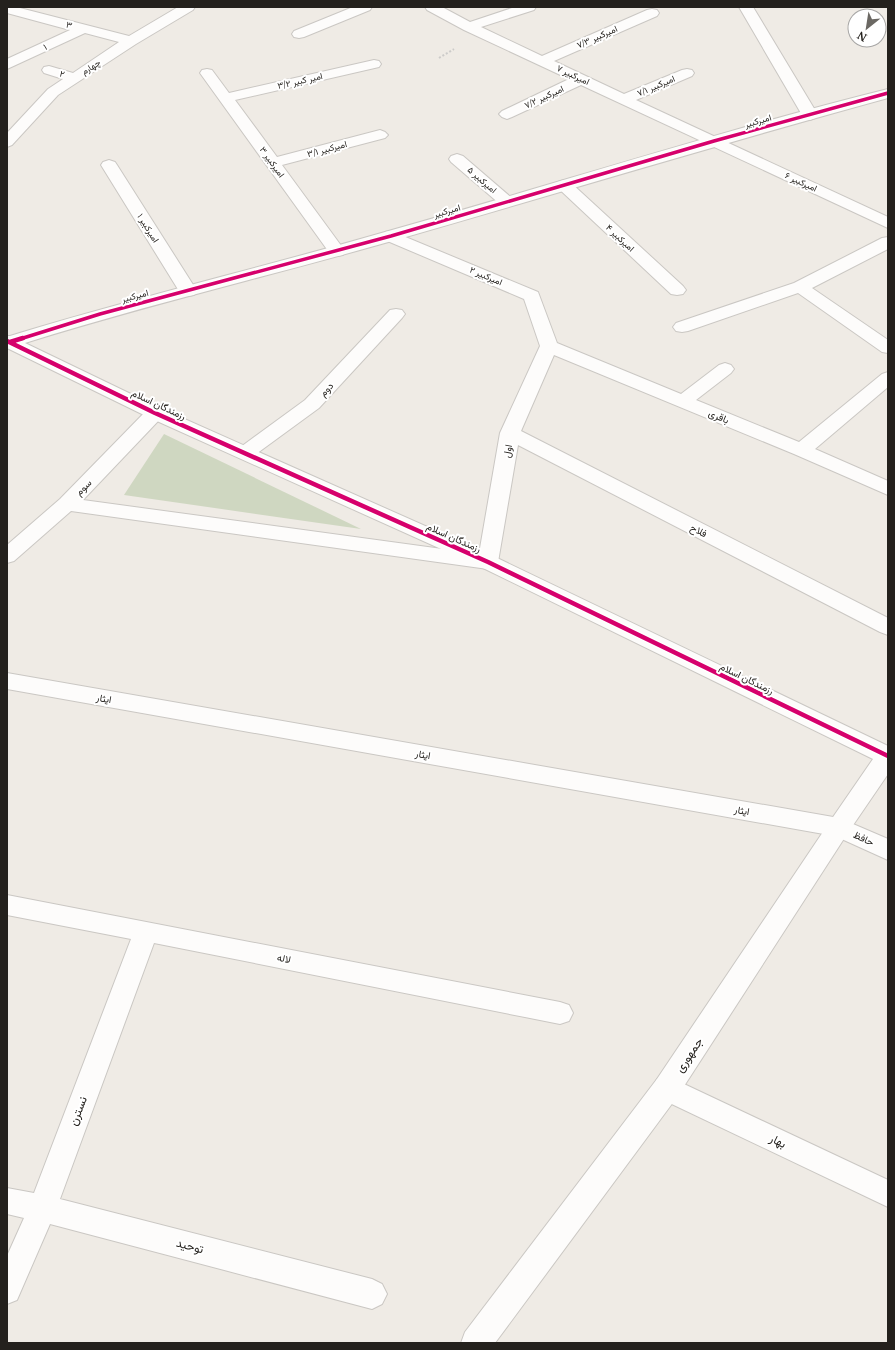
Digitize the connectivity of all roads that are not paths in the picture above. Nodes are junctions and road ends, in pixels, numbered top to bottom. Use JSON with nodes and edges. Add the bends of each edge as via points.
{"nodes":[{"id":1,"x":188,"y":7,"type":"edge"},
{"id":2,"x":365,"y":7,"type":"edge"},
{"id":3,"x":432,"y":7,"type":"edge"},
{"id":4,"x":529,"y":7,"type":"edge"},
{"id":5,"x":746,"y":7,"type":"edge"},
{"id":6,"x":7,"y":9,"type":"edge"},
{"id":7,"x":652,"y":13,"type":"dead end"},
{"id":8,"x":469,"y":27,"type":"junction"},
{"id":9,"x":83,"y":29,"type":"junction"},
{"id":10,"x":299,"y":34,"type":"dead end"},
{"id":11,"x":131,"y":41,"type":"junction"},
{"id":12,"x":542,"y":61,"type":"junction"},
{"id":13,"x":374,"y":64,"type":"dead end"},
{"id":14,"x":7,"y":66,"type":"edge"},
{"id":15,"x":49,"y":70,"type":"dead end"},
{"id":16,"x":687,"y":72,"type":"dead end"},
{"id":17,"x":207,"y":73,"type":"dead end"},
{"id":18,"x":75,"y":78,"type":"junction"},
{"id":19,"x":581,"y":79,"type":"junction"},
{"id":20,"x":888,"y":93,"type":"edge"},
{"id":21,"x":225,"y":98,"type":"junction"},
{"id":22,"x":625,"y":99,"type":"junction"},
{"id":23,"x":508,"y":114,"type":"dead end"},
{"id":24,"x":810,"y":115,"type":"junction"},
{"id":25,"x":380,"y":135,"type":"dead end"},
{"id":26,"x":714,"y":141,"type":"junction"},
{"id":27,"x":7,"y":142,"type":"edge"},
{"id":28,"x":458,"y":159,"type":"dead end"},
{"id":29,"x":273,"y":163,"type":"junction"},
{"id":30,"x":109,"y":165,"type":"dead end"},
{"id":31,"x":564,"y":185,"type":"junction"},
{"id":32,"x":507,"y":202,"type":"junction"},
{"id":33,"x":888,"y":223,"type":"edge"},
{"id":34,"x":391,"y":236,"type":"junction"},
{"id":35,"x":888,"y":242,"type":"edge"},
{"id":36,"x":337,"y":251,"type":"junction"},
{"id":37,"x":800,"y":287,"type":"junction"},
{"id":38,"x":677,"y":290,"type":"dead end"},
{"id":39,"x":188,"y":291,"type":"junction"},
{"id":40,"x":396,"y":314,"type":"dead end"},
{"id":41,"x":682,"y":327,"type":"dead end"},
{"id":42,"x":8,"y":341,"type":"edge"},
{"id":43,"x":549,"y":346,"type":"junction"},
{"id":44,"x":888,"y":348,"type":"edge"},
{"id":45,"x":725,"y":369,"type":"dead end"},
{"id":46,"x":888,"y":378,"type":"edge"},
{"id":47,"x":683,"y":401,"type":"junction"},
{"id":48,"x":155,"y":413,"type":"junction"},
{"id":49,"x":510,"y":433,"type":"junction"},
{"id":50,"x":801,"y":450,"type":"junction"},
{"id":51,"x":245,"y":453,"type":"junction"},
{"id":52,"x":888,"y":489,"type":"edge"},
{"id":53,"x":67,"y":504,"type":"junction"},
{"id":54,"x":7,"y":555,"type":"edge"},
{"id":55,"x":488,"y":562,"type":"junction"},
{"id":56,"x":888,"y":627,"type":"edge"},
{"id":57,"x":7,"y":681,"type":"edge"},
{"id":58,"x":888,"y":756,"type":"edge"},
{"id":59,"x":839,"y":827,"type":"junction"},
{"id":60,"x":888,"y":850,"type":"edge"},
{"id":61,"x":7,"y":905,"type":"edge"},
{"id":62,"x":146,"y":931,"type":"junction"},
{"id":63,"x":560,"y":1012,"type":"dead end"},
{"id":64,"x":667,"y":1088,"type":"junction"},
{"id":65,"x":888,"y":1194,"type":"edge"},
{"id":66,"x":7,"y":1201,"type":"edge"},
{"id":67,"x":42,"y":1208,"type":"junction"},
{"id":68,"x":7,"y":1290,"type":"edge"},
{"id":69,"x":372,"y":1294,"type":"dead end"},
{"id":70,"x":476,"y":1343,"type":"edge"}],
"edges":[{"from":1,"to":11,"type":"street","name":"چهارم"},
{"from":2,"to":10,"type":"street"},
{"from":3,"to":8,"type":"street","name":"امیرکبیر ۷"},
{"from":4,"to":8,"type":"street"},
{"from":5,"to":24,"type":"street"},
{"from":6,"to":9,"type":"street","name":"۳"},
{"from":7,"to":12,"type":"street","name":"امیرکبیر ۷/۳"},
{"from":8,"to":12,"type":"street","name":"امیرکبیر ۷"},
{"from":9,"to":11,"type":"street","name":"۳"},
{"from":9,"to":14,"type":"street","name":"۱"},
{"from":11,"to":18,"type":"street","name":"چهارم"},
{"from":12,"to":19,"type":"street","name":"امیرکبیر ۷"},
{"from":13,"to":21,"type":"street","name":"امیر کبیر ۳/۲"},
{"from":15,"to":18,"type":"street","name":"۲"},
{"from":16,"to":22,"type":"street","name":"امیرکبیر ۷/۱"},
{"from":17,"to":21,"type":"street","name":"امیرکبیر ۳"},
{"from":18,"to":27,"type":"street","name":"چهارم","via":[[53,92]]},
{"from":19,"to":22,"type":"street","name":"امیرکبیر ۷"},
{"from":19,"to":23,"type":"street","name":"امیرکبیر ۷/۲"},
{"from":20,"to":24,"type":"street","name":"امیرکبیر"},
{"from":21,"to":29,"type":"street","name":"امیرکبیر ۳"},
{"from":22,"to":26,"type":"street","name":"امیرکبیر ۷"},
{"from":24,"to":26,"type":"street","name":"امیرکبیر"},
{"from":25,"to":29,"type":"street","name":"امیرکبیر ۳/۱"},
{"from":26,"to":31,"type":"street","name":"امیرکبیر"},
{"from":26,"to":33,"type":"street","name":"امیرکبیر ۶"},
{"from":28,"to":32,"type":"street","name":"امیرکبیر ۵"},
{"from":29,"to":36,"type":"street","name":"امیرکبیر ۳"},
{"from":30,"to":39,"type":"street","name":"امیرکبیر ۱"},
{"from":31,"to":32,"type":"street","name":"امیرکبیر"},
{"from":31,"to":38,"type":"street","name":"امیرکبیر ۴"},
{"from":32,"to":34,"type":"street","name":"امیرکبیر"},
{"from":34,"to":36,"type":"street","name":"امیرکبیر"},
{"from":34,"to":43,"type":"street","name":"امیرکبیر ۲","via":[[532,296]]},
{"from":35,"to":37,"type":"street"},
{"from":36,"to":39,"type":"street","name":"امیرکبیر"},
{"from":37,"to":41,"type":"street"},
{"from":37,"to":44,"type":"street"},
{"from":39,"to":42,"type":"street","name":"امیرکبیر"},
{"from":40,"to":51,"type":"street","name":"دوم","via":[[312,404]]},
{"from":42,"to":48,"type":"street","name":"رزمندگان اسلام"},
{"from":43,"to":47,"type":"street","name":"باقری"},
{"from":43,"to":49,"type":"street","name":"اول"},
{"from":45,"to":47,"type":"street"},
{"from":46,"to":50,"type":"street"},
{"from":47,"to":50,"type":"street","name":"باقری"},
{"from":48,"to":51,"type":"street","name":"رزمندگان اسلام"},
{"from":48,"to":53,"type":"street","name":"سوم"},
{"from":49,"to":55,"type":"street","name":"اول"},
{"from":49,"to":56,"type":"street","name":"فلاح"},
{"from":50,"to":52,"type":"street","name":"باقری"},
{"from":51,"to":55,"type":"street","name":"رزمندگان اسلام"},
{"from":53,"to":54,"type":"street","name":"سوم"},
{"from":53,"to":55,"type":"street"},
{"from":55,"to":58,"type":"street","name":"رزمندگان اسلام"},
{"from":57,"to":59,"type":"street","name":"ایثار"},
{"from":58,"to":59,"type":"street","name":"جمهوری"},
{"from":59,"to":60,"type":"street","name":"حافظ"},
{"from":59,"to":64,"type":"street","name":"جمهوری"},
{"from":61,"to":62,"type":"street","name":"لاله"},
{"from":62,"to":63,"type":"street","name":"لاله"},
{"from":62,"to":67,"type":"street","name":"نسترن"},
{"from":64,"to":65,"type":"street","name":"بهار"},
{"from":64,"to":70,"type":"street","name":"جمهوری"},
{"from":66,"to":67,"type":"street","name":"توحید"},
{"from":67,"to":68,"type":"street","name":"نسترن"},
{"from":67,"to":69,"type":"street","name":"توحید"}]}
